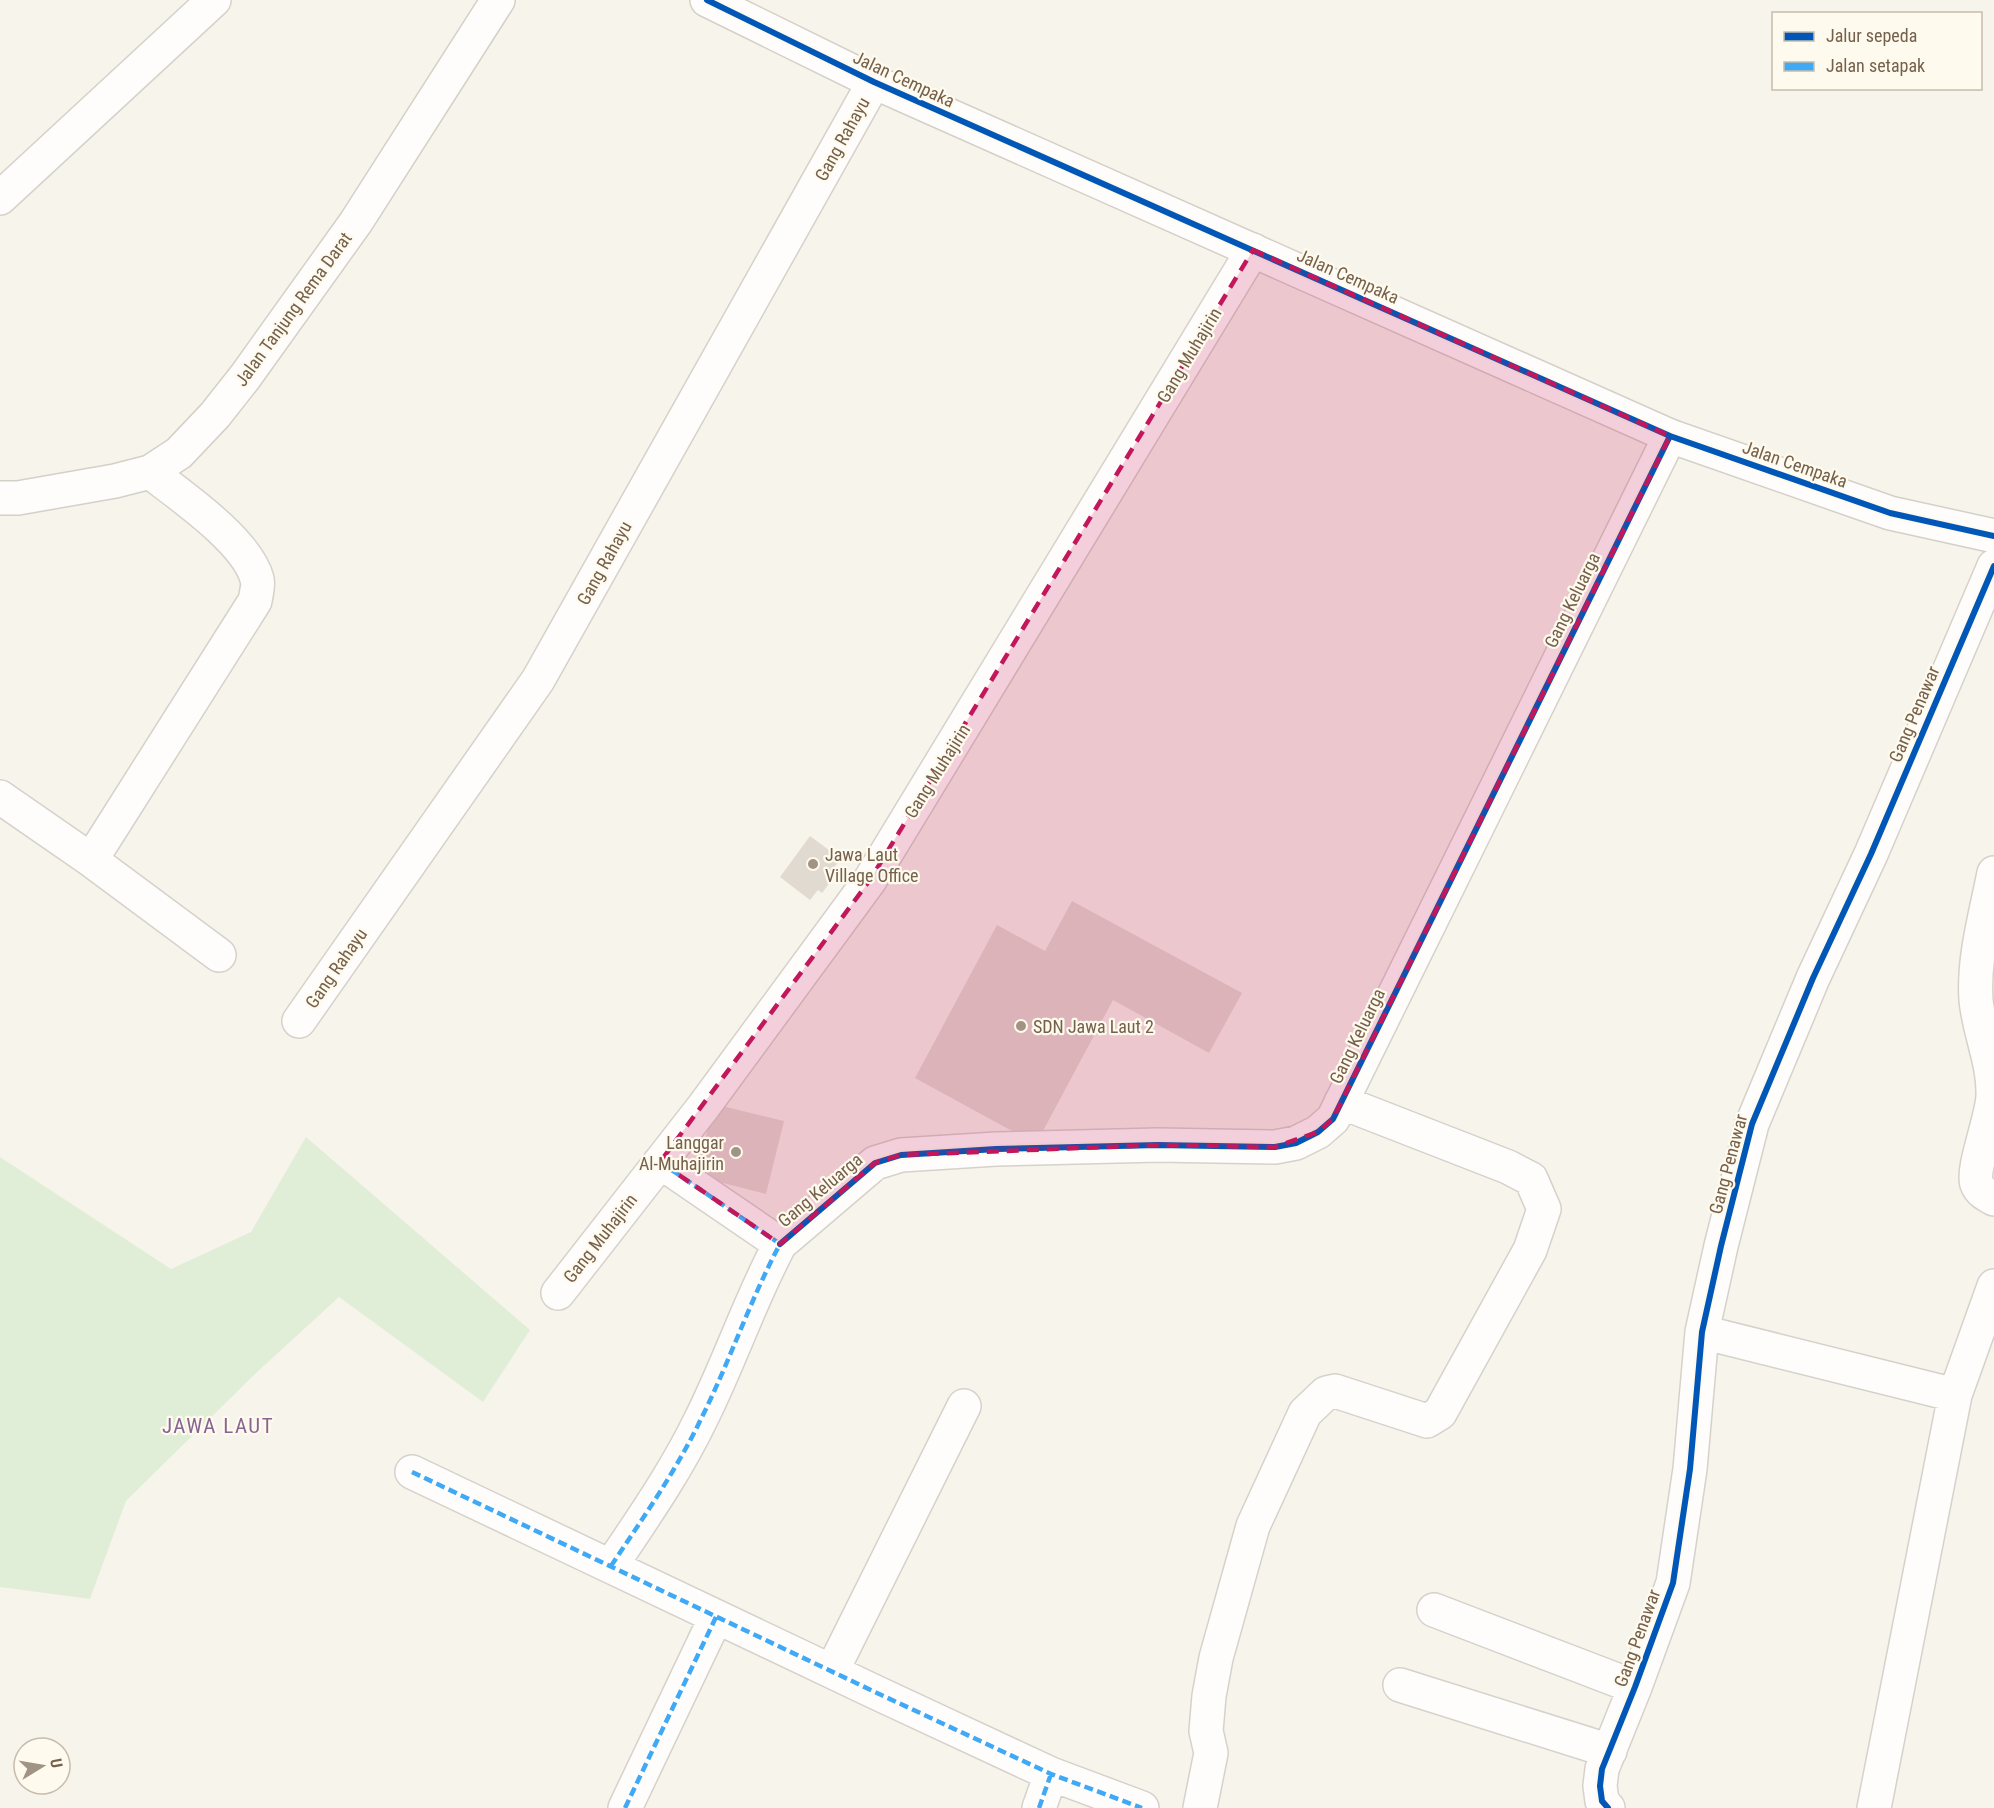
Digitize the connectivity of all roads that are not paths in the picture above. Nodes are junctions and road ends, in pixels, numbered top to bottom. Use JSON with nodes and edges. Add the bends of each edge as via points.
{"nodes":[{"id":1,"x":214,"y":0,"type":"edge"},
{"id":2,"x":498,"y":0,"type":"edge"},
{"id":3,"x":707,"y":0,"type":"edge"},
{"id":4,"x":874,"y":82,"type":"junction"},
{"id":5,"x":0,"y":198,"type":"edge"},
{"id":6,"x":1253,"y":250,"type":"junction"},
{"id":7,"x":1670,"y":436,"type":"junction"},
{"id":8,"x":150,"y":472,"type":"junction"},
{"id":9,"x":0,"y":498,"type":"edge"},
{"id":10,"x":1994,"y":537,"type":"edge"},
{"id":11,"x":1994,"y":566,"type":"edge"},
{"id":12,"x":0,"y":797,"type":"edge"},
{"id":13,"x":91,"y":860,"type":"junction"},
{"id":14,"x":1994,"y":873,"type":"edge"},
{"id":15,"x":219,"y":956,"type":"dead end"},
{"id":16,"x":299,"y":1021,"type":"dead end"},
{"id":17,"x":1341,"y":1102,"type":"junction"},
{"id":18,"x":660,"y":1162,"type":"junction"},
{"id":19,"x":1994,"y":1199,"type":"edge"},
{"id":20,"x":780,"y":1244,"type":"junction"},
{"id":21,"x":1994,"y":1286,"type":"edge"},
{"id":22,"x":558,"y":1293,"type":"dead end"},
{"id":23,"x":1702,"y":1332,"type":"junction"},
{"id":24,"x":1955,"y":1395,"type":"junction"},
{"id":25,"x":964,"y":1406,"type":"dead end"},
{"id":26,"x":412,"y":1472,"type":"dead end"},
{"id":27,"x":611,"y":1566,"type":"junction"},
{"id":28,"x":1434,"y":1610,"type":"dead end"},
{"id":29,"x":716,"y":1617,"type":"junction"},
{"id":30,"x":832,"y":1671,"type":"junction"},
{"id":31,"x":1400,"y":1685,"type":"dead end"},
{"id":32,"x":1635,"y":1688,"type":"junction"},
{"id":33,"x":1610,"y":1751,"type":"junction"},
{"id":34,"x":1052,"y":1774,"type":"junction"},
{"id":35,"x":1605,"y":1804,"type":"edge"},
{"id":36,"x":625,"y":1808,"type":"edge"},
{"id":37,"x":1039,"y":1808,"type":"edge"},
{"id":38,"x":1142,"y":1808,"type":"edge"},
{"id":39,"x":1200,"y":1808,"type":"edge"},
{"id":40,"x":1874,"y":1808,"type":"edge"}],
"edges":[{"from":1,"to":5,"type":"street"},
{"from":2,"to":8,"type":"street","name":"Jalan Tanjung Rema Darat","via":[[356,222],[244,376],[179,453]]},
{"from":3,"to":4,"type":"street","name":"Jalan Cempaka"},
{"from":4,"to":6,"type":"street","name":"Jalan Cempaka"},
{"from":4,"to":16,"type":"street","name":"Gang Rahayu","via":[[538,680]]},
{"from":6,"to":7,"type":"street","name":"Jalan Cempaka"},
{"from":6,"to":18,"type":"street","name":"Gang Muhajirin","via":[[870,880]]},
{"from":7,"to":10,"type":"street","name":"Jalan Cempaka","via":[[1890,513]]},
{"from":7,"to":17,"type":"street","name":"Gang Keluarga"},
{"from":8,"to":9,"type":"street","name":"Jalan Tanjung Rema Darat","via":[[72,490]]},
{"from":8,"to":13,"type":"street","via":[[243,552],[258,581],[255,601]]},
{"from":11,"to":23,"type":"street","name":"Gang Penawar","via":[[1752,1125]]},
{"from":12,"to":13,"type":"street"},
{"from":13,"to":15,"type":"street"},
{"from":14,"to":19,"type":"street","via":[[1978,958],[1976,998],[1994,1094],[1976,1177],[1982,1192]]},
{"from":17,"to":20,"type":"street","name":"Gang Keluarga","via":[[1332,1119],[1318,1132],[1296,1143],[1275,1147],[996,1149],[901,1155],[875,1163]]},
{"from":17,"to":39,"type":"street","via":[[1531,1179],[1544,1209],[1530,1250],[1440,1413],[1427,1421],[1335,1391],[1326,1392],[1305,1413],[1253,1526],[1216,1658],[1206,1731],[1211,1753]]},
{"from":18,"to":20,"type":"street"},
{"from":18,"to":22,"type":"street","name":"Gang Muhajirin"},
{"from":20,"to":27,"type":"street","via":[[678,1465]]},
{"from":21,"to":24,"type":"street"},
{"from":23,"to":24,"type":"street"},
{"from":23,"to":32,"type":"street","name":"Gang Penawar","via":[[1690,1469],[1673,1583]]},
{"from":24,"to":40,"type":"street"},
{"from":25,"to":30,"type":"street"},
{"from":26,"to":27,"type":"street"},
{"from":27,"to":29,"type":"street"},
{"from":28,"to":32,"type":"street"},
{"from":29,"to":30,"type":"street"},
{"from":29,"to":36,"type":"street"},
{"from":30,"to":34,"type":"street"},
{"from":31,"to":33,"type":"street"},
{"from":32,"to":33,"type":"street","name":"Gang Penawar"},
{"from":33,"to":35,"type":"street","name":"Gang Penawar","via":[[1602,1768],[1600,1786]]},
{"from":34,"to":37,"type":"street"},
{"from":34,"to":38,"type":"street"}]}
